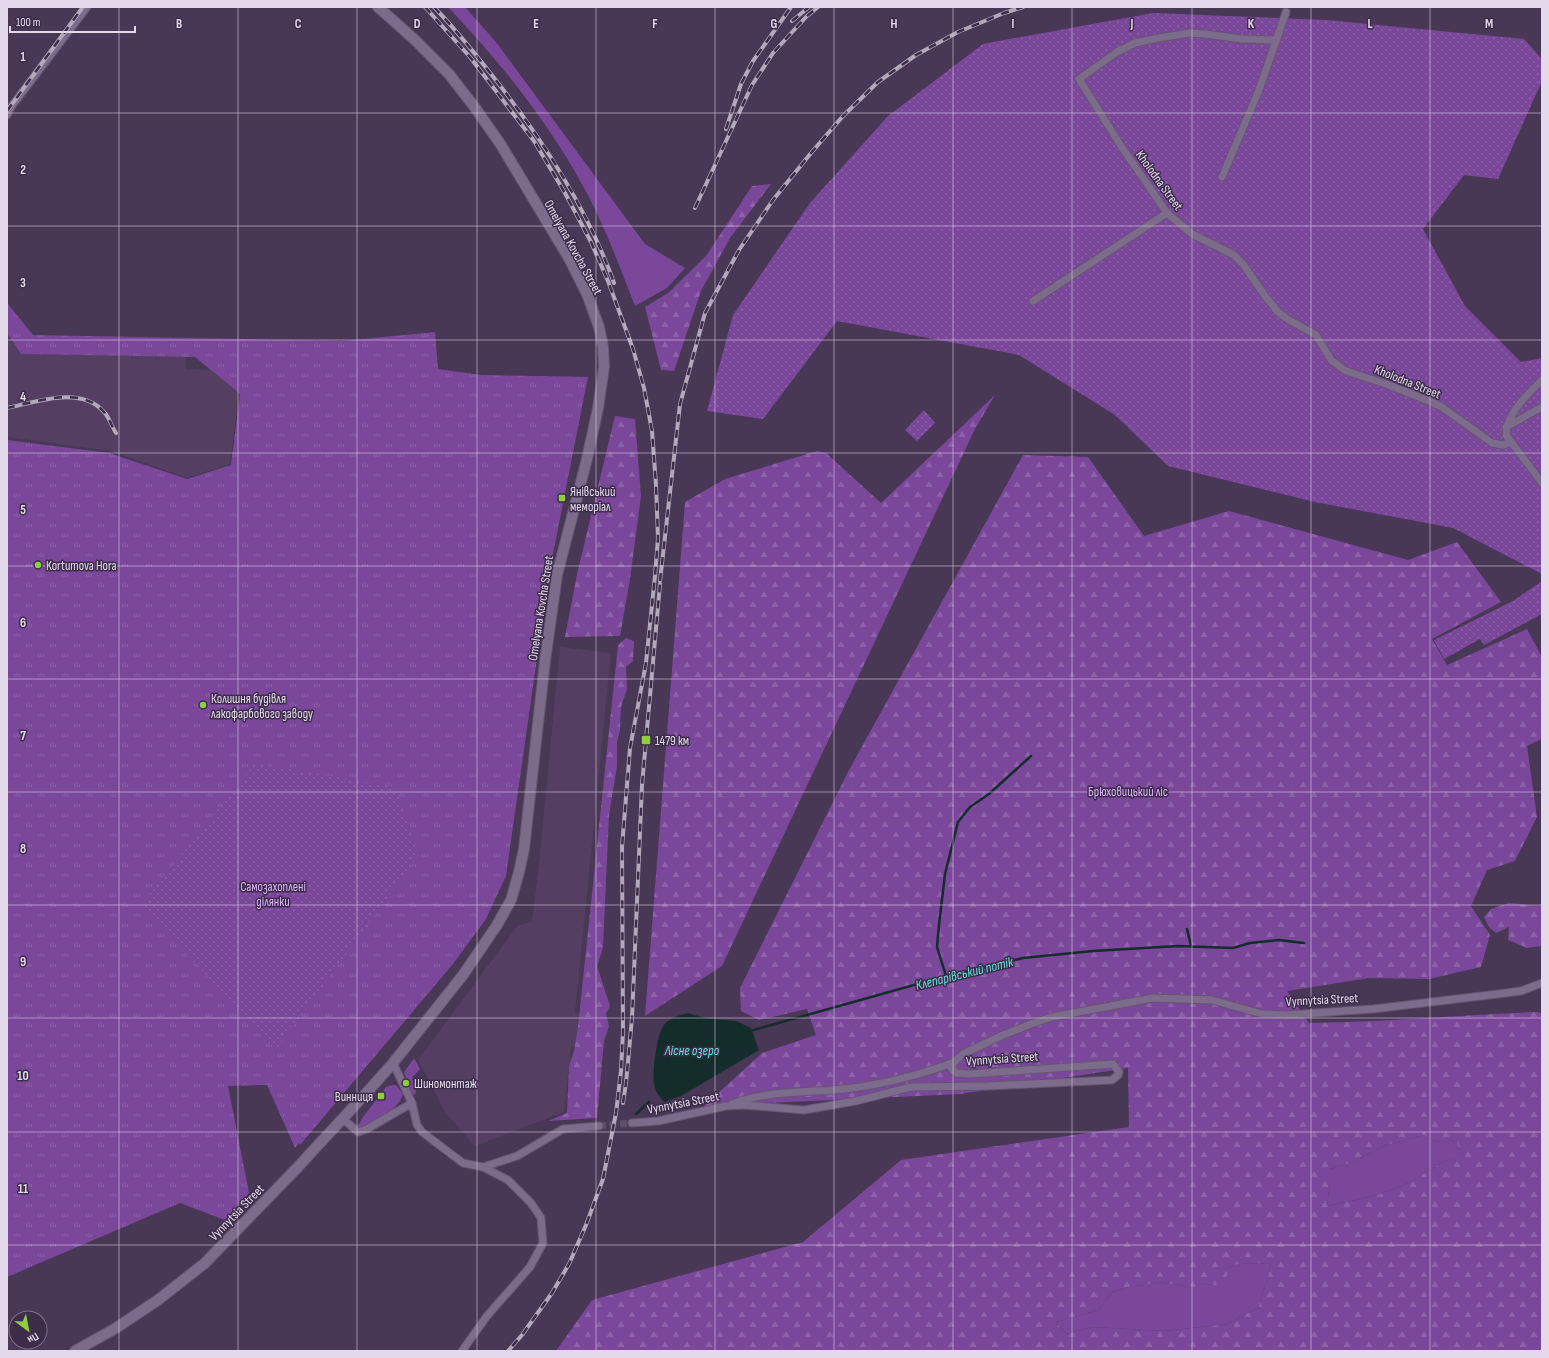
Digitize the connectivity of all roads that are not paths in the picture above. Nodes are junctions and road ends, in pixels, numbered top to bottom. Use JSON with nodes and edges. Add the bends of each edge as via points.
{"nodes":[{"id":1,"x":87,"y":7,"type":"edge"},
{"id":2,"x":378,"y":7,"type":"edge"},
{"id":3,"x":1286,"y":12,"type":"dead end"},
{"id":4,"x":1276,"y":40,"type":"junction"},
{"id":5,"x":9,"y":106,"type":"edge"},
{"id":6,"x":7,"y":115,"type":"edge"},
{"id":7,"x":1222,"y":177,"type":"dead end"},
{"id":8,"x":1168,"y":213,"type":"junction"},
{"id":9,"x":1033,"y":301,"type":"dead end"},
{"id":10,"x":1542,"y":380,"type":"edge"},
{"id":11,"x":1542,"y":407,"type":"edge"},
{"id":12,"x":1506,"y":427,"type":"junction"},
{"id":13,"x":1511,"y":442,"type":"junction"},
{"id":14,"x":1542,"y":483,"type":"edge"},
{"id":15,"x":497,"y":925,"type":"joint"},
{"id":16,"x":1542,"y":983,"type":"edge"},
{"id":17,"x":954,"y":1062,"type":"junction"},
{"id":18,"x":393,"y":1063,"type":"junction"},
{"id":19,"x":412,"y":1103,"type":"junction"},
{"id":20,"x":726,"y":1106,"type":"junction"},
{"id":21,"x":343,"y":1119,"type":"junction"},
{"id":22,"x":632,"y":1123,"type":"tunnel mouth"},
{"id":23,"x":599,"y":1126,"type":"tunnel mouth"},
{"id":24,"x":483,"y":1167,"type":"junction"},
{"id":25,"x":75,"y":1351,"type":"edge"},
{"id":26,"x":462,"y":1351,"type":"edge"}],
"edges":[{"from":1,"to":5,"type":"street"},
{"from":2,"to":15,"type":"main road","name":"Omelyana Kovcha Street","via":[[449,74],[501,145],[570,260],[600,328],[603,347],[604,367],[598,408],[557,575],[524,849],[511,900]]},
{"from":3,"to":4,"type":"street"},
{"from":4,"to":7,"type":"street","via":[[1259,90]]},
{"from":4,"to":8,"type":"street","name":"Kholodna Street","via":[[1205,34],[1158,38],[1135,43],[1117,52],[1079,78]]},
{"from":5,"to":6,"type":"street"},
{"from":8,"to":9,"type":"street"},
{"from":8,"to":13,"type":"street","name":"Kholodna Street","via":[[1192,234],[1234,256],[1243,264],[1278,312],[1316,335],[1331,360],[1346,371],[1430,401],[1492,443],[1503,445]]},
{"from":10,"to":12,"type":"street","via":[[1528,394]]},
{"from":11,"to":12,"type":"street"},
{"from":12,"to":13,"type":"street","via":[[1506,435]]},
{"from":13,"to":14,"type":"street"},
{"from":15,"to":18,"type":"main road","name":"Vynnytsia Street","via":[[463,975]]},
{"from":16,"to":17,"type":"street","name":"Vynnytsia Street","via":[[1521,991],[1492,995],[1373,1009],[1287,1015],[1262,1014],[1212,1000],[1153,998],[1045,1019],[1002,1035],[963,1054]]},
{"from":17,"to":20,"type":"street","via":[[906,1077],[845,1089],[744,1099]]},
{"from":17,"to":20,"type":"street","name":"Vynnytsia Street","via":[[952,1070],[962,1074],[1108,1063],[1113,1064],[1119,1072],[1112,1080],[1102,1082],[911,1087],[856,1101],[804,1110]]},
{"from":18,"to":19,"type":"street"},
{"from":18,"to":21,"type":"main road","name":"Vynnytsia Street"},
{"from":19,"to":21,"type":"street","via":[[358,1132]]},
{"from":19,"to":24,"type":"street","via":[[417,1125],[422,1132],[463,1163]]},
{"from":20,"to":22,"type":"street","name":"Vynnytsia Street","via":[[658,1121]]},
{"from":21,"to":25,"type":"main road","name":"Vynnytsia Street","via":[[205,1263],[158,1300]]},
{"from":23,"to":24,"type":"street","via":[[563,1129],[517,1156]]},
{"from":24,"to":26,"type":"street","via":[[508,1180],[531,1203],[541,1218],[543,1243],[530,1267],[487,1316]]}]}
